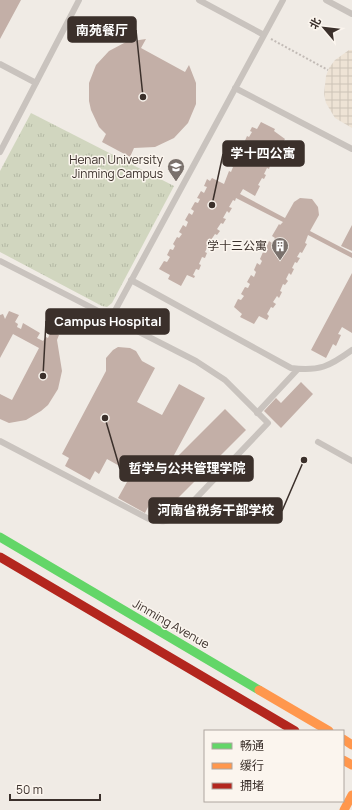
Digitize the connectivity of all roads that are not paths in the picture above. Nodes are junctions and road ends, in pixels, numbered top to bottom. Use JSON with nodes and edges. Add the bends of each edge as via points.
{"nodes":[{"id":1,"x":79,"y":0,"type":"edge"},
{"id":2,"x":201,"y":0,"type":"edge"},
{"id":3,"x":283,"y":0,"type":"edge"},
{"id":4,"x":326,"y":0,"type":"edge"},
{"id":5,"x":352,"y":14,"type":"edge"},
{"id":6,"x":264,"y":35,"type":"junction"},
{"id":7,"x":0,"y":64,"type":"edge"},
{"id":8,"x":36,"y":83,"type":"junction"},
{"id":9,"x":235,"y":88,"type":"junction"},
{"id":10,"x":352,"y":149,"type":"edge"},
{"id":11,"x":0,"y":152,"type":"edge"},
{"id":12,"x":0,"y":261,"type":"edge"},
{"id":13,"x":131,"y":280,"type":"junction"},
{"id":14,"x":111,"y":318,"type":"junction"},
{"id":15,"x":352,"y":350,"type":"edge"},
{"id":16,"x":298,"y":369,"type":"junction"},
{"id":17,"x":257,"y":413,"type":"junction"},
{"id":18,"x":0,"y":441,"type":"edge"},
{"id":19,"x":318,"y":442,"type":"dead end"},
{"id":20,"x":352,"y":461,"type":"edge"},
{"id":21,"x":0,"y":537,"type":"edge"},
{"id":22,"x":0,"y":557,"type":"edge"},
{"id":23,"x":293,"y":730,"type":"edge"},
{"id":24,"x":327,"y":730,"type":"edge"},
{"id":25,"x":352,"y":795,"type":"edge"},
{"id":26,"x":344,"y":810,"type":"edge"}],
"edges":[{"from":1,"to":8,"type":"lane"},
{"from":2,"to":6,"type":"lane"},
{"from":3,"to":6,"type":"lane"},
{"from":4,"to":5,"type":"lane"},
{"from":6,"to":9,"type":"lane"},
{"from":7,"to":8,"type":"lane"},
{"from":8,"to":11,"type":"lane"},
{"from":9,"to":10,"type":"lane"},
{"from":9,"to":13,"type":"lane"},
{"from":12,"to":14,"type":"lane"},
{"from":13,"to":14,"type":"lane"},
{"from":13,"to":16,"type":"lane","via":[[291,368]]},
{"from":14,"to":17,"type":"lane","via":[[196,361],[225,380]]},
{"from":15,"to":16,"type":"lane","via":[[333,364],[309,371]]},
{"from":16,"to":17,"type":"lane"},
{"from":17,"to":18,"type":"lane","via":[[268,423],[180,515],[168,522],[149,519]]},
{"from":19,"to":20,"type":"lane"},
{"from":21,"to":24,"type":"main road","name":"Jinming Avenue"},
{"from":22,"to":23,"type":"main road"},
{"from":25,"to":26,"type":"main road"}]}
